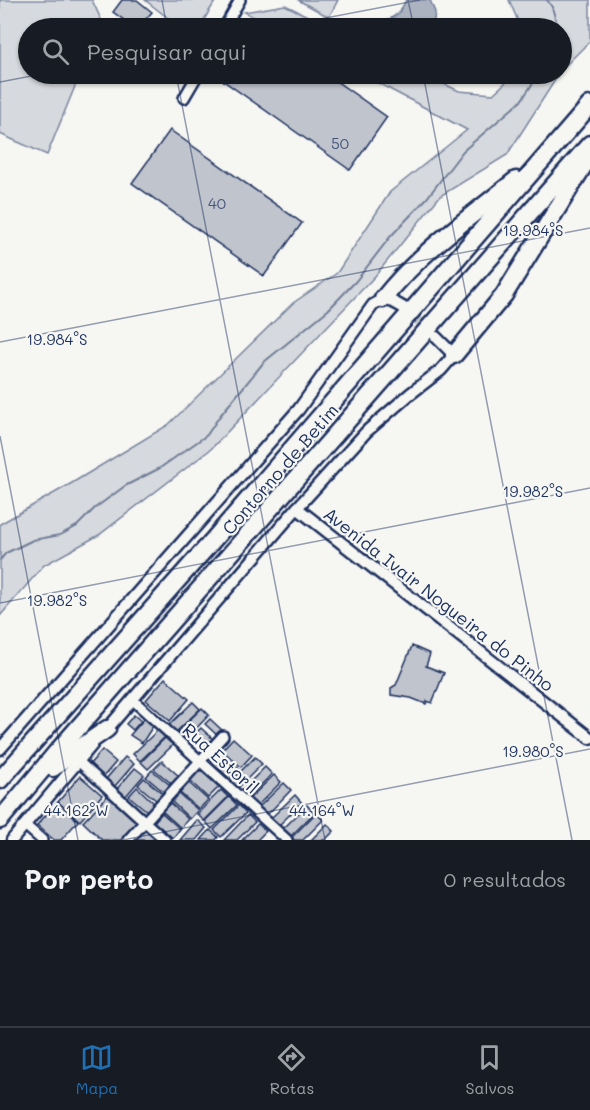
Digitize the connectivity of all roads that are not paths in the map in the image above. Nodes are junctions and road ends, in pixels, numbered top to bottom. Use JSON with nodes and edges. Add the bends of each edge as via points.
{"nodes":[{"id":1,"x":240,"y":0,"type":"edge"},
{"id":2,"x":230,"y":18,"type":"edge"},
{"id":3,"x":192,"y":84,"type":"edge"},
{"id":4,"x":184,"y":98,"type":"dead end"},
{"id":5,"x":590,"y":105,"type":"edge"},
{"id":6,"x":590,"y":144,"type":"edge"},
{"id":7,"x":549,"y":153,"type":"junction"},
{"id":8,"x":590,"y":155,"type":"edge"},
{"id":9,"x":383,"y":299,"type":"junction"},
{"id":10,"x":404,"y":308,"type":"tunnel mouth"},
{"id":11,"x":436,"y":338,"type":"tunnel mouth"},
{"id":12,"x":454,"y":354,"type":"junction"},
{"id":13,"x":297,"y":508,"type":"junction"},
{"id":14,"x":133,"y":700,"type":"junction"},
{"id":15,"x":107,"y":729,"type":"junction"},
{"id":16,"x":223,"y":736,"type":"dead end"},
{"id":17,"x":590,"y":738,"type":"edge"},
{"id":18,"x":0,"y":749,"type":"edge"},
{"id":19,"x":78,"y":761,"type":"junction"},
{"id":20,"x":200,"y":761,"type":"junction"},
{"id":21,"x":0,"y":780,"type":"edge"},
{"id":22,"x":0,"y":819,"type":"edge"},
{"id":23,"x":145,"y":821,"type":"junction"},
{"id":24,"x":26,"y":826,"type":"junction"},
{"id":25,"x":0,"y":831,"type":"edge"},
{"id":26,"x":12,"y":840,"type":"edge"},
{"id":27,"x":42,"y":840,"type":"edge"},
{"id":28,"x":128,"y":840,"type":"edge"},
{"id":29,"x":165,"y":840,"type":"edge"},
{"id":30,"x":287,"y":840,"type":"edge"}],
"edges":[{"from":1,"to":2,"type":"street"},
{"from":3,"to":4,"type":"street"},
{"from":5,"to":7,"type":"highway","name":"Contorno de Betim"},
{"from":6,"to":22,"type":"highway","name":"Contorno de Betim"},
{"from":7,"to":9,"type":"highway","via":[[444,239]]},
{"from":7,"to":21,"type":"highway","name":"Contorno de Betim"},
{"from":8,"to":12,"type":"highway","via":[[504,295]]},
{"from":9,"to":10,"type":"street"},
{"from":9,"to":18,"type":"street","name":"Contorno de Betim","via":[[373,305],[298,409]]},
{"from":11,"to":12,"type":"street"},
{"from":12,"to":13,"type":"street","via":[[441,370],[367,431]]},
{"from":13,"to":14,"type":"street"},
{"from":13,"to":17,"type":"street","name":"Avenida Ivair Nogueira do Pinho"},
{"from":14,"to":15,"type":"street"},
{"from":14,"to":20,"type":"street","name":"Rua Estoril"},
{"from":15,"to":19,"type":"street"},
{"from":15,"to":25,"type":"highway","via":[[57,764]]},
{"from":16,"to":20,"type":"street"},
{"from":19,"to":23,"type":"street"},
{"from":19,"to":24,"type":"street"},
{"from":20,"to":23,"type":"street"},
{"from":20,"to":30,"type":"street","name":"Rua Estoril"},
{"from":23,"to":28,"type":"street"},
{"from":23,"to":29,"type":"street"},
{"from":24,"to":26,"type":"street"},
{"from":24,"to":27,"type":"street"}]}
